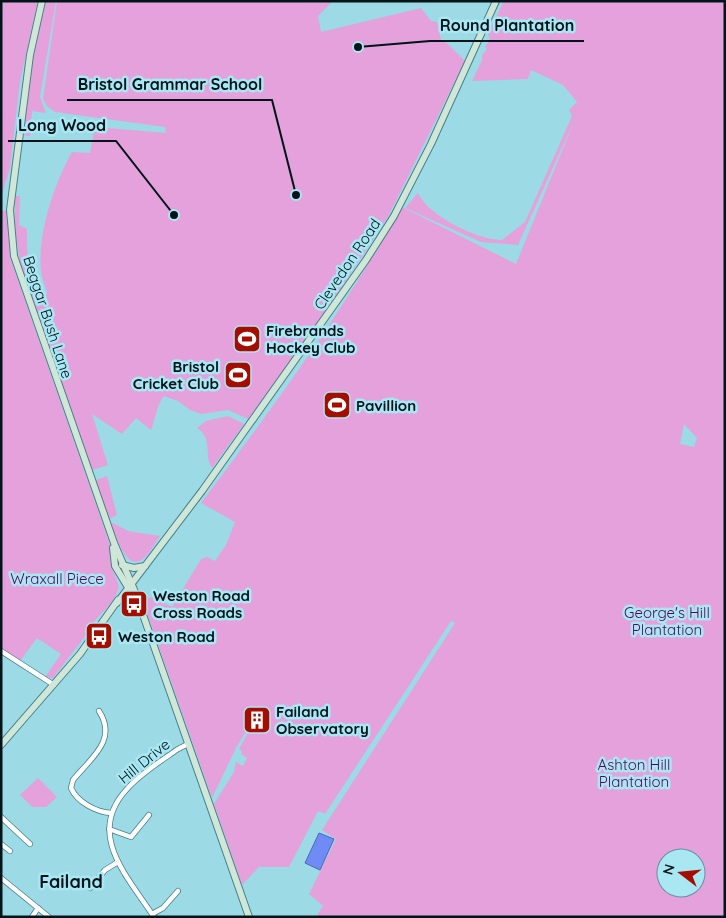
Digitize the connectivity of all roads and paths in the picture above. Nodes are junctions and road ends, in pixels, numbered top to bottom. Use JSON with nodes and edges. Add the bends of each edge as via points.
{"nodes":[{"id":1,"x":42,"y":1,"type":"edge"},
{"id":2,"x":496,"y":1,"type":"edge"},
{"id":3,"x":114,"y":543,"type":"junction"},
{"id":4,"x":122,"y":565,"type":"junction"},
{"id":5,"x":145,"y":566,"type":"junction"},
{"id":6,"x":129,"y":586,"type":"junction"},
{"id":7,"x":1,"y":651,"type":"edge"},
{"id":8,"x":54,"y":685,"type":"junction"},
{"id":9,"x":100,"y":711,"type":"dead end"},
{"id":10,"x":188,"y":744,"type":"junction"},
{"id":11,"x":1,"y":745,"type":"edge"},
{"id":12,"x":111,"y":814,"type":"junction"},
{"id":13,"x":149,"y":815,"type":"dead end"},
{"id":14,"x":1,"y":817,"type":"edge"},
{"id":15,"x":109,"y":829,"type":"junction"},
{"id":16,"x":1,"y":844,"type":"edge"},
{"id":17,"x":30,"y":844,"type":"dead end"},
{"id":18,"x":10,"y":852,"type":"dead end"},
{"id":19,"x":118,"y":862,"type":"junction"},
{"id":20,"x":1,"y":878,"type":"edge"},
{"id":21,"x":88,"y":880,"type":"dead end"},
{"id":22,"x":175,"y":892,"type":"dead end"},
{"id":23,"x":38,"y":908,"type":"junction"},
{"id":24,"x":153,"y":915,"type":"edge"},
{"id":25,"x":32,"y":917,"type":"edge"},
{"id":26,"x":49,"y":917,"type":"edge"},
{"id":27,"x":249,"y":917,"type":"edge"}],
"edges":[{"from":1,"to":3,"type":"main road","name":"Beggar Bush Lane","via":[[29,65],[10,210],[14,256]]},
{"from":2,"to":5,"type":"main road","name":"Clevedon Road","via":[[431,144],[394,216],[341,298]]},
{"from":3,"to":4,"type":"main road","name":"Beggar Bush Lane"},
{"from":3,"to":6,"type":"main road","name":"Beggar Bush Lane","via":[[115,566]]},
{"from":4,"to":5,"type":"main road"},
{"from":4,"to":6,"type":"main road","name":"Beggar Bush Lane"},
{"from":5,"to":6,"type":"main road","name":"Clevedon Road"},
{"from":6,"to":8,"type":"main road","name":"Clevedon Road"},
{"from":6,"to":10,"type":"main road"},
{"from":7,"to":8,"type":"street"},
{"from":8,"to":11,"type":"main road","name":"Clevedon Road"},
{"from":9,"to":12,"type":"street","via":[[104,715],[106,737],[73,780],[71,788],[81,801]]},
{"from":10,"to":12,"type":"street","name":"Hill Drive","via":[[134,782]]},
{"from":10,"to":27,"type":"main road"},
{"from":12,"to":15,"type":"street","name":"Hill Drive"},
{"from":13,"to":15,"type":"street","via":[[145,826],[131,837]]},
{"from":14,"to":17,"type":"street"},
{"from":15,"to":19,"type":"street","name":"Hill Drive","via":[[110,845]]},
{"from":16,"to":18,"type":"street"},
{"from":19,"to":21,"type":"street","via":[[105,870],[91,886]]},
{"from":19,"to":24,"type":"street","name":"Hill Drive"},
{"from":20,"to":23,"type":"street"},
{"from":22,"to":24,"type":"street"},
{"from":23,"to":25,"type":"street"},
{"from":23,"to":26,"type":"street"}]}
